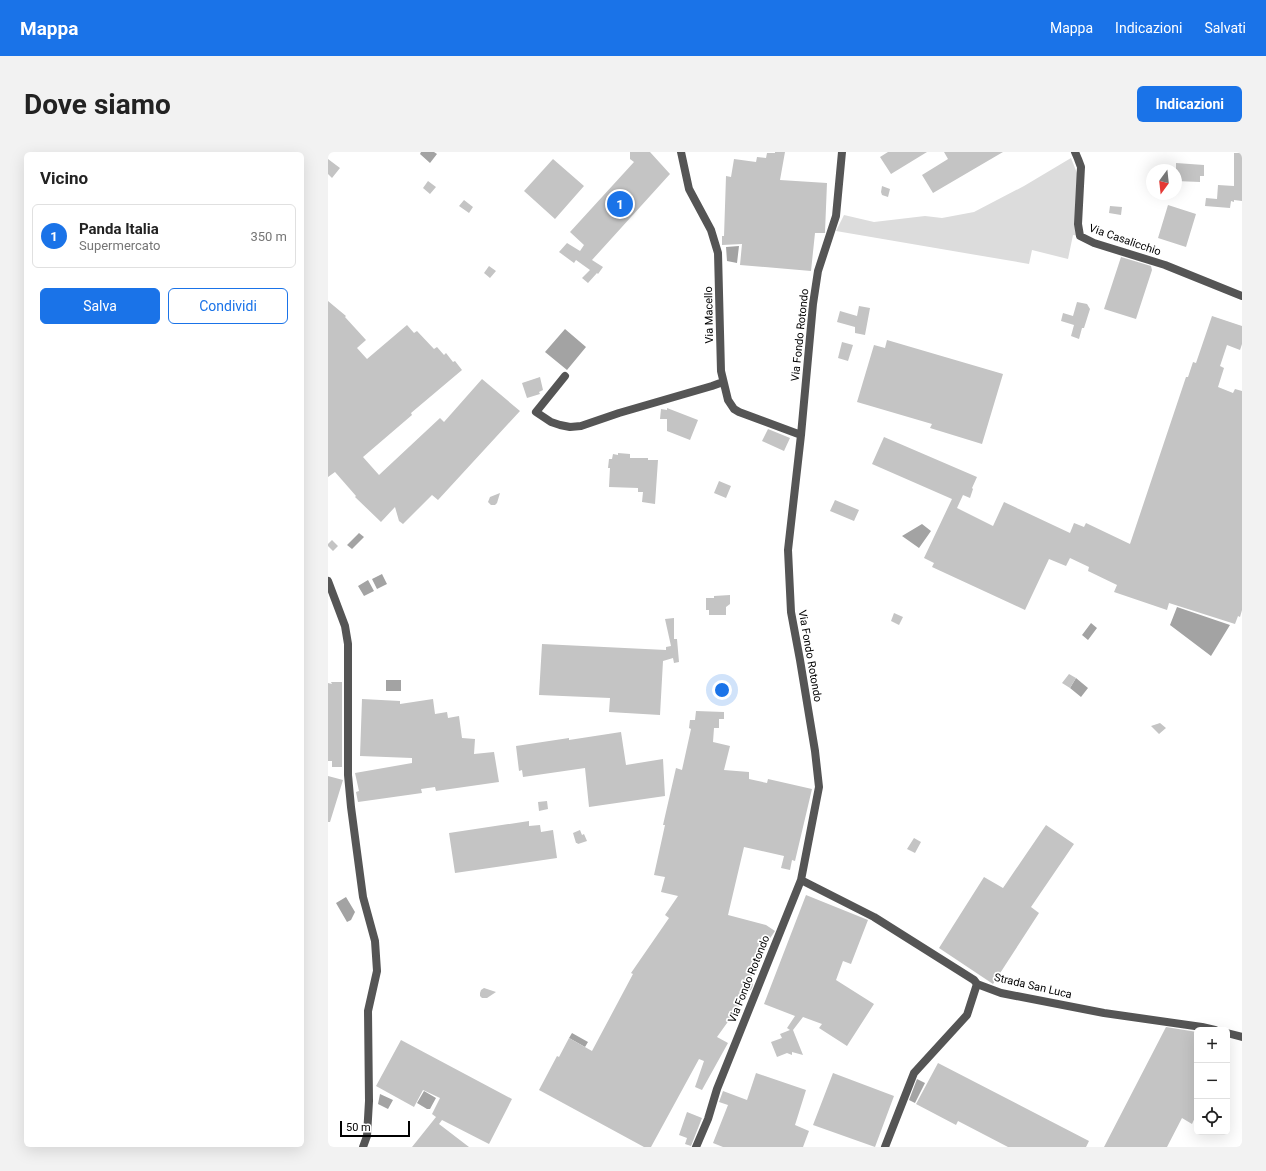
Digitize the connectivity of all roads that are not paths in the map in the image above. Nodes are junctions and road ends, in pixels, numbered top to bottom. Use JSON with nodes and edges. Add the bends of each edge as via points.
{"nodes":[{"id":1,"x":681,"y":152,"type":"edge"},
{"id":2,"x":842,"y":152,"type":"edge"},
{"id":3,"x":1074,"y":152,"type":"edge"},
{"id":4,"x":1242,"y":296,"type":"edge"},
{"id":5,"x":565,"y":376,"type":"dead end"},
{"id":6,"x":723,"y":382,"type":"junction"},
{"id":7,"x":801,"y":435,"type":"junction"},
{"id":8,"x":328,"y":581,"type":"edge"},
{"id":9,"x":801,"y":880,"type":"junction"},
{"id":10,"x":977,"y":984,"type":"junction"},
{"id":11,"x":1205,"y":1027,"type":"edge"},
{"id":12,"x":1230,"y":1034,"type":"edge"},
{"id":13,"x":1242,"y":1037,"type":"edge"},
{"id":14,"x":363,"y":1147,"type":"edge"},
{"id":15,"x":696,"y":1147,"type":"edge"},
{"id":16,"x":886,"y":1147,"type":"edge"}],
"edges":[{"from":1,"to":6,"type":"street","name":"Via Macello","via":[[689,189],[711,230],[718,253]]},
{"from":2,"to":7,"type":"street","name":"Via Fondo Rotondo","via":[[836,216],[818,271],[813,304]]},
{"from":3,"to":4,"type":"street","name":"Via Casalicchio","via":[[1081,167],[1078,224],[1080,236],[1094,243],[1165,265]]},
{"from":5,"to":6,"type":"street","via":[[536,412],[551,422],[570,427],[582,426]]},
{"from":6,"to":7,"type":"street","name":"Via Macello","via":[[728,400],[736,411]]},
{"from":7,"to":9,"type":"street","name":"Via Fondo Rotondo","via":[[788,550],[791,612],[819,787]]},
{"from":8,"to":14,"type":"street","via":[[345,626],[348,644],[349,788],[363,897],[375,942],[377,971],[368,1011],[369,1101],[367,1136]]},
{"from":9,"to":10,"type":"street","name":"Strada San Luca","via":[[874,917]]},
{"from":9,"to":15,"type":"street","name":"Via Fondo Rotondo"},
{"from":10,"to":11,"type":"street","name":"Strada San Luca","via":[[1001,993],[1097,1012]]},
{"from":10,"to":16,"type":"street","via":[[968,1015],[914,1073]]},
{"from":12,"to":13,"type":"street"}]}
